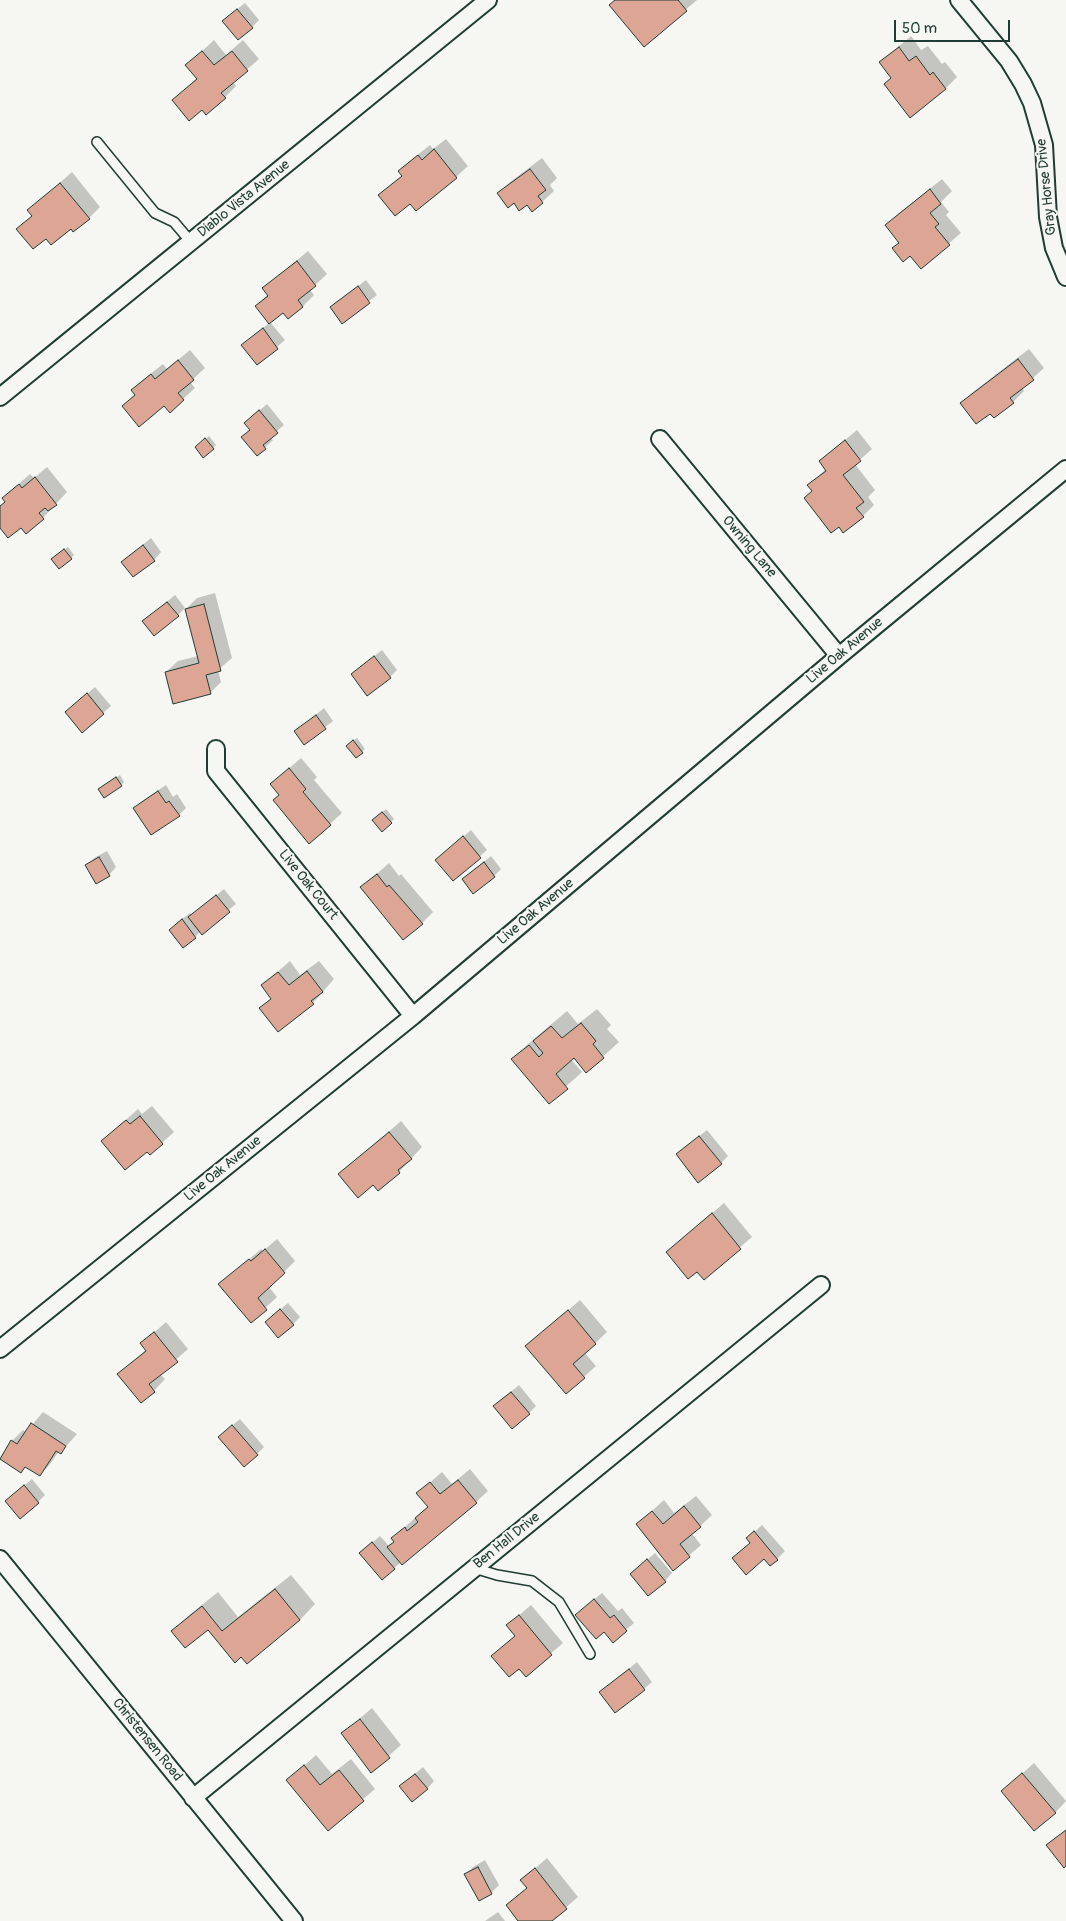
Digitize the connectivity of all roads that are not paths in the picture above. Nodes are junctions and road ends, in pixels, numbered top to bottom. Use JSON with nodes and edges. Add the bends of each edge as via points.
{"nodes":[{"id":1,"x":488,"y":0,"type":"edge"},
{"id":2,"x":959,"y":0,"type":"edge"},
{"id":3,"x":97,"y":142,"type":"dead end"},
{"id":4,"x":191,"y":242,"type":"junction"},
{"id":5,"x":1066,"y":277,"type":"edge"},
{"id":6,"x":0,"y":397,"type":"edge"},
{"id":7,"x":660,"y":439,"type":"dead end"},
{"id":8,"x":1066,"y":469,"type":"edge"},
{"id":9,"x":839,"y":656,"type":"junction"},
{"id":10,"x":216,"y":749,"type":"dead end"},
{"id":11,"x":413,"y":1016,"type":"junction"},
{"id":12,"x":821,"y":1284,"type":"dead end"},
{"id":13,"x":0,"y":1349,"type":"edge"},
{"id":14,"x":0,"y":1559,"type":"edge"},
{"id":15,"x":474,"y":1568,"type":"junction"},
{"id":16,"x":590,"y":1654,"type":"dead end"},
{"id":17,"x":193,"y":1798,"type":"junction"},
{"id":18,"x":294,"y":1921,"type":"edge"}],
"edges":[{"from":1,"to":4,"type":"street","name":"Diablo Vista Avenue"},
{"from":2,"to":5,"type":"street","name":"Gray Horse Drive","via":[[1008,61],[1032,103],[1044,145],[1048,217],[1054,248]]},
{"from":3,"to":4,"type":"lane","via":[[155,214],[174,222]]},
{"from":4,"to":6,"type":"street","name":"Diablo Vista Avenue"},
{"from":7,"to":9,"type":"street","name":"Owning Lane"},
{"from":8,"to":9,"type":"street","name":"Live Oak Avenue"},
{"from":9,"to":11,"type":"street","name":"Live Oak Avenue"},
{"from":10,"to":11,"type":"street","name":"Live Oak Court","via":[[216,771]]},
{"from":11,"to":13,"type":"street","name":"Live Oak Avenue"},
{"from":12,"to":15,"type":"street","name":"Ben Hall Drive"},
{"from":14,"to":17,"type":"street","name":"Christensen Road"},
{"from":15,"to":16,"type":"lane","via":[[532,1581],[559,1602]]},
{"from":15,"to":17,"type":"street","name":"Ben Hall Drive"},
{"from":17,"to":18,"type":"street","name":"Christensen Road"}]}
